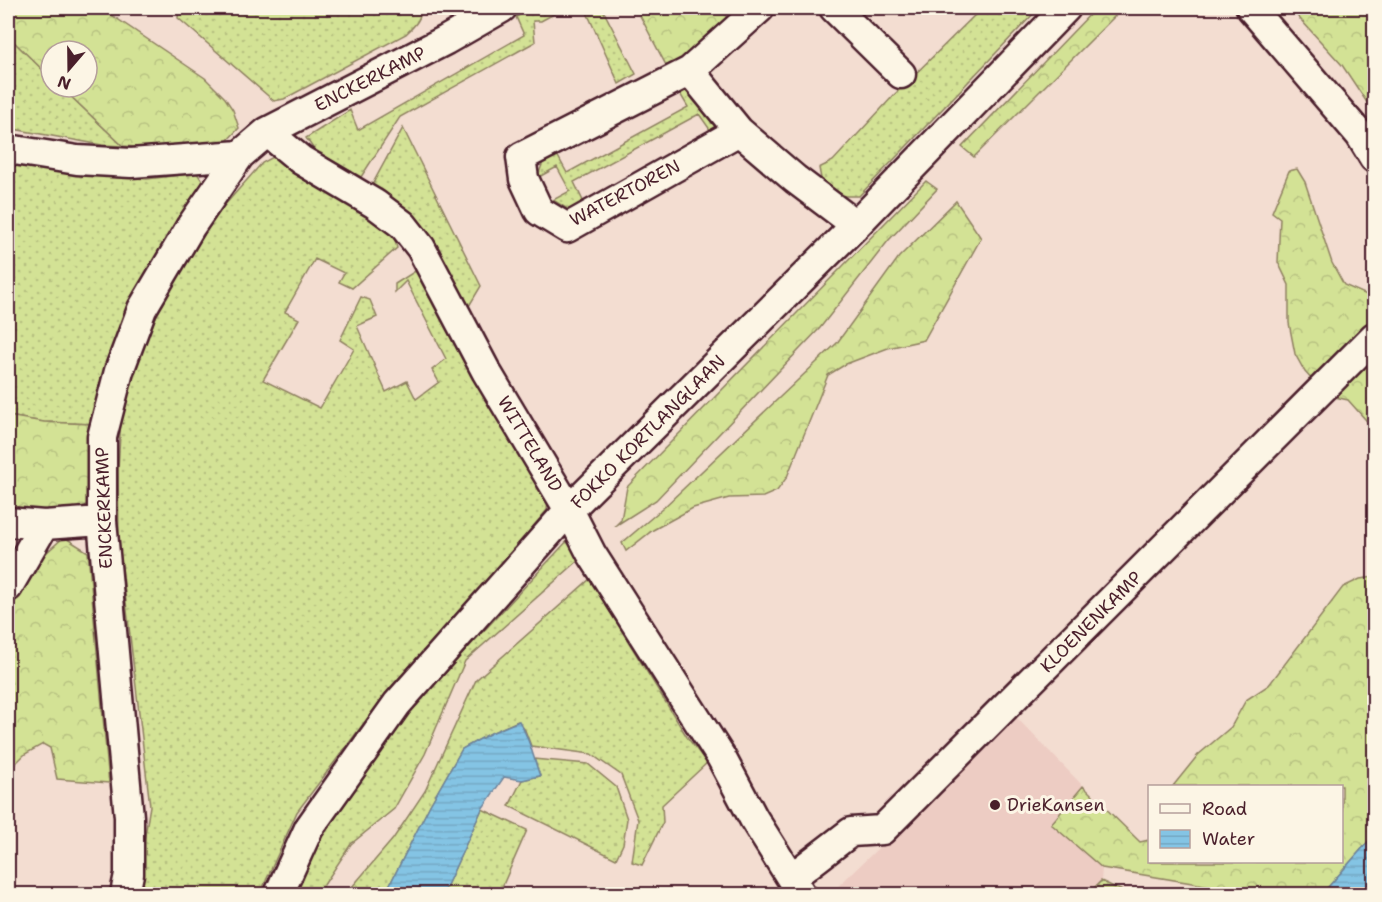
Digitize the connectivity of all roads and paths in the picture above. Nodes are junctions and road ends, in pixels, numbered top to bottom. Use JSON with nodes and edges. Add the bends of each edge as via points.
{"nodes":[{"id":1,"x":502,"y":8,"type":"edge"},
{"id":2,"x":760,"y":8,"type":"edge"},
{"id":3,"x":834,"y":8,"type":"edge"},
{"id":4,"x":1066,"y":8,"type":"edge"},
{"id":5,"x":1251,"y":8,"type":"edge"},
{"id":6,"x":690,"y":71,"type":"junction"},
{"id":7,"x":901,"y":74,"type":"dead end"},
{"id":8,"x":739,"y":131,"type":"junction"},
{"id":9,"x":267,"y":132,"type":"junction"},
{"id":10,"x":8,"y":149,"type":"edge"},
{"id":11,"x":240,"y":155,"type":"junction"},
{"id":12,"x":1374,"y":158,"type":"edge"},
{"id":13,"x":856,"y":225,"type":"junction"},
{"id":14,"x":1374,"y":338,"type":"edge"},
{"id":15,"x":569,"y":510,"type":"junction"},
{"id":16,"x":102,"y":521,"type":"junction"},
{"id":17,"x":8,"y":522,"type":"edge"},
{"id":18,"x":44,"y":525,"type":"junction"},
{"id":19,"x":8,"y":587,"type":"edge"},
{"id":20,"x":796,"y":886,"type":"edge"},
{"id":21,"x":125,"y":894,"type":"edge"},
{"id":22,"x":279,"y":894,"type":"edge"}],
"edges":[{"from":1,"to":9,"type":"street","name":"ENCKERKAMP"},
{"from":2,"to":6,"type":"street","name":"WATERTOREN"},
{"from":3,"to":7,"type":"street"},
{"from":4,"to":13,"type":"street","name":"FOKKO KORTLANGLAAN"},
{"from":5,"to":12,"type":"street"},
{"from":6,"to":8,"type":"street"},
{"from":6,"to":8,"type":"street","name":"WATERTOREN","via":[[521,157],[524,179],[539,211],[567,228]]},
{"from":8,"to":13,"type":"street"},
{"from":9,"to":11,"type":"street","name":"ENCKERKAMP"},
{"from":9,"to":15,"type":"street","name":"WITTELAND","via":[[301,160],[403,225],[421,248],[486,371]]},
{"from":10,"to":11,"type":"street","via":[[77,160],[131,163]]},
{"from":11,"to":16,"type":"street","name":"ENCKERKAMP","via":[[191,226],[142,309],[102,437]]},
{"from":13,"to":15,"type":"street","name":"FOKKO KORTLANGLAAN"},
{"from":14,"to":20,"type":"street","name":"KLOENENKAMP","via":[[882,830],[850,832]]},
{"from":15,"to":20,"type":"street","name":"WITTELAND","via":[[591,553],[721,757]]},
{"from":15,"to":22,"type":"street","name":"FOKKO KORTLANGLAAN","via":[[397,704],[309,828]]},
{"from":16,"to":18,"type":"street"},
{"from":16,"to":21,"type":"street","name":"ENCKERKAMP","via":[[129,817]]},
{"from":17,"to":18,"type":"street"},
{"from":18,"to":19,"type":"street"}]}
